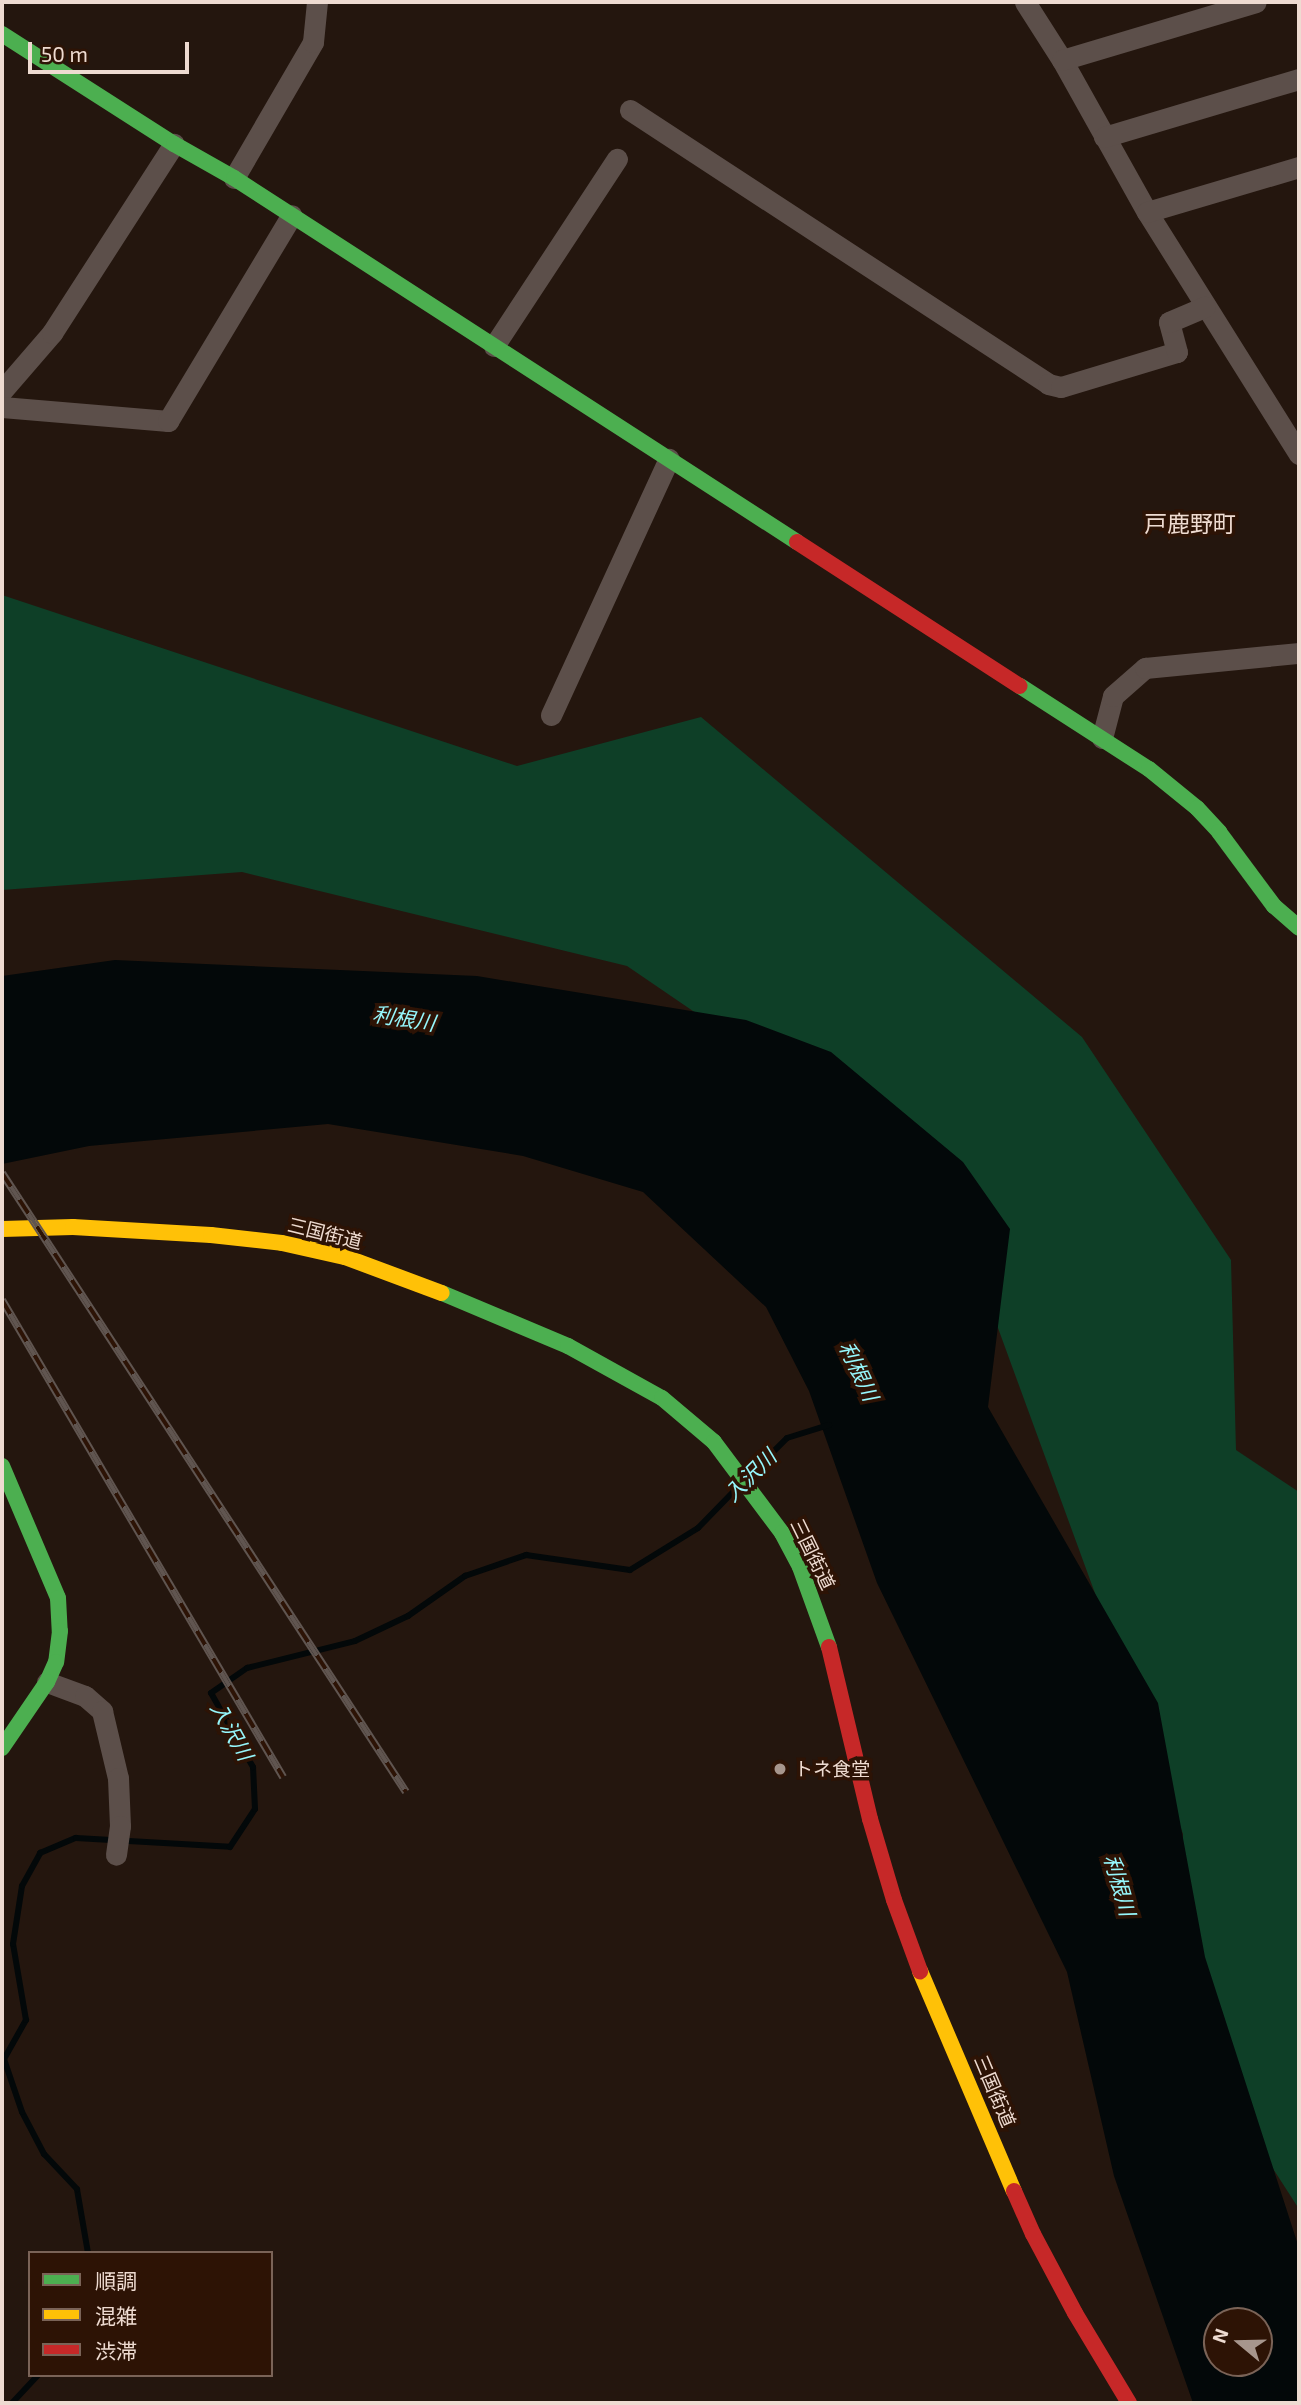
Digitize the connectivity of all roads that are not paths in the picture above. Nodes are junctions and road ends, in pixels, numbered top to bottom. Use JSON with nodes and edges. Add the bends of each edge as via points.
{"nodes":[{"id":1,"x":317,"y":2,"type":"edge"},
{"id":2,"x":1026,"y":2,"type":"edge"},
{"id":3,"x":1256,"y":2,"type":"edge"},
{"id":4,"x":2,"y":34,"type":"edge"},
{"id":5,"x":1062,"y":60,"type":"junction"},
{"id":6,"x":1299,"y":79,"type":"edge"},
{"id":7,"x":630,"y":110,"type":"dead end"},
{"id":8,"x":1104,"y":137,"type":"junction"},
{"id":9,"x":174,"y":144,"type":"junction"},
{"id":10,"x":618,"y":159,"type":"dead end"},
{"id":11,"x":1299,"y":167,"type":"edge"},
{"id":12,"x":234,"y":178,"type":"junction"},
{"id":13,"x":1147,"y":212,"type":"junction"},
{"id":14,"x":292,"y":215,"type":"junction"},
{"id":15,"x":1205,"y":307,"type":"junction"},
{"id":16,"x":494,"y":346,"type":"junction"},
{"id":17,"x":2,"y":391,"type":"edge"},
{"id":18,"x":2,"y":407,"type":"edge"},
{"id":19,"x":1299,"y":454,"type":"edge"},
{"id":20,"x":669,"y":459,"type":"junction"},
{"id":21,"x":1299,"y":653,"type":"edge"},
{"id":22,"x":551,"y":715,"type":"dead end"},
{"id":23,"x":1102,"y":738,"type":"junction"},
{"id":24,"x":1299,"y":928,"type":"edge"},
{"id":25,"x":2,"y":1229,"type":"edge"},
{"id":26,"x":2,"y":1466,"type":"edge"},
{"id":27,"x":47,"y":1682,"type":"junction"},
{"id":28,"x":2,"y":1748,"type":"edge"},
{"id":29,"x":116,"y":1855,"type":"dead end"},
{"id":30,"x":1129,"y":2403,"type":"edge"}],
"edges":[{"from":1,"to":12,"type":"street","via":[[313,41]]},
{"from":2,"to":5,"type":"street"},
{"from":3,"to":5,"type":"street"},
{"from":4,"to":9,"type":"main road"},
{"from":5,"to":8,"type":"street"},
{"from":6,"to":8,"type":"street"},
{"from":7,"to":15,"type":"street","via":[[1048,384],[1061,387],[1177,352],[1169,322]]},
{"from":8,"to":13,"type":"street"},
{"from":9,"to":12,"type":"main road"},
{"from":9,"to":17,"type":"street","via":[[52,333]]},
{"from":10,"to":16,"type":"street"},
{"from":11,"to":13,"type":"street"},
{"from":12,"to":14,"type":"main road"},
{"from":13,"to":15,"type":"street"},
{"from":14,"to":16,"type":"main road"},
{"from":14,"to":18,"type":"street","via":[[169,421]]},
{"from":15,"to":19,"type":"street"},
{"from":16,"to":20,"type":"main road"},
{"from":20,"to":22,"type":"street"},
{"from":20,"to":23,"type":"main road"},
{"from":21,"to":23,"type":"street","via":[[1145,668],[1113,696]]},
{"from":23,"to":24,"type":"main road","via":[[1197,808],[1274,906]]},
{"from":25,"to":30,"type":"main road","name":"三国街道","via":[[73,1227],[211,1235],[282,1243],[357,1261],[491,1312],[614,1370],[662,1398],[714,1442],[759,1499],[800,1567],[849,1714],[870,1819],[919,1968],[1032,2234]]},
{"from":26,"to":27,"type":"main road","via":[[58,1598],[56,1662]]},
{"from":27,"to":28,"type":"main road"},
{"from":27,"to":29,"type":"street","via":[[85,1696],[102,1711],[118,1778]]}]}
